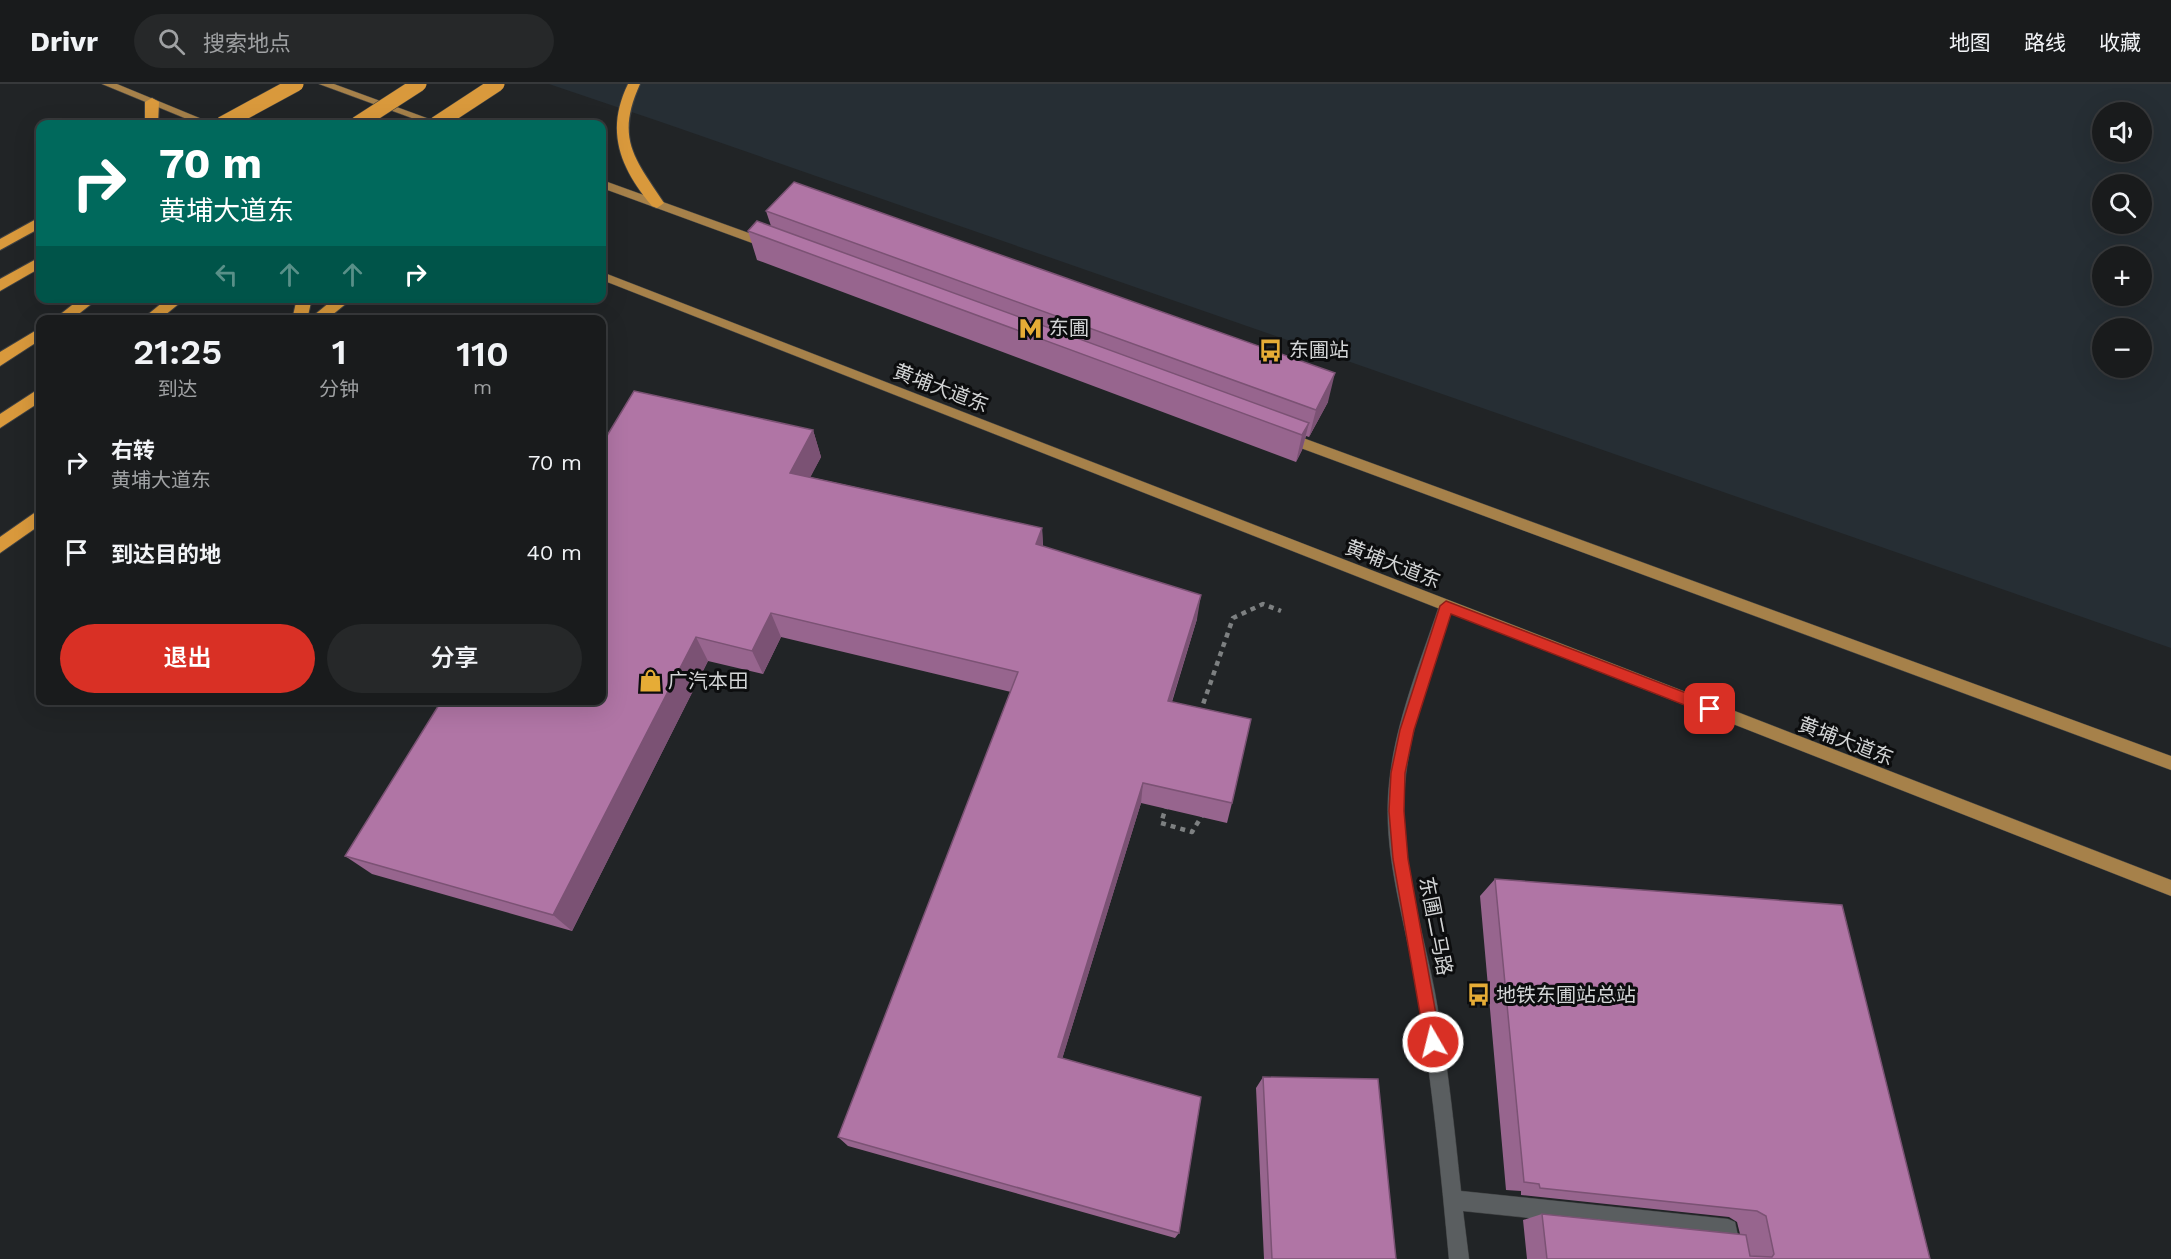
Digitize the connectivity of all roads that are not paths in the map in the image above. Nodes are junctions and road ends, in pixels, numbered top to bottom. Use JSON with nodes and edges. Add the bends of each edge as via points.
{"nodes":[{"id":1,"x":107,"y":84,"type":"edge"},
{"id":2,"x":296,"y":84,"type":"edge"},
{"id":3,"x":324,"y":84,"type":"edge"},
{"id":4,"x":419,"y":84,"type":"edge"},
{"id":5,"x":497,"y":84,"type":"edge"},
{"id":6,"x":634,"y":84,"type":"edge"},
{"id":7,"x":152,"y":102,"type":"junction"},
{"id":8,"x":151,"y":120,"type":"edge"},
{"id":9,"x":198,"y":120,"type":"edge"},
{"id":10,"x":229,"y":120,"type":"edge"},
{"id":11,"x":363,"y":120,"type":"edge"},
{"id":12,"x":425,"y":120,"type":"edge"},
{"id":13,"x":442,"y":120,"type":"edge"},
{"id":14,"x":606,"y":185,"type":"edge"},
{"id":15,"x":657,"y":203,"type":"junction"},
{"id":16,"x":36,"y":224,"type":"edge"},
{"id":17,"x":0,"y":245,"type":"edge"},
{"id":18,"x":780,"y":249,"type":"edge"},
{"id":19,"x":36,"y":264,"type":"edge"},
{"id":20,"x":606,"y":279,"type":"edge"},
{"id":21,"x":0,"y":286,"type":"edge"},
{"id":22,"x":85,"y":303,"type":"edge"},
{"id":23,"x":172,"y":303,"type":"edge"},
{"id":24,"x":339,"y":303,"type":"edge"},
{"id":25,"x":67,"y":315,"type":"edge"},
{"id":26,"x":155,"y":315,"type":"edge"},
{"id":27,"x":322,"y":315,"type":"edge"},
{"id":28,"x":36,"y":336,"type":"edge"},
{"id":29,"x":0,"y":360,"type":"edge"},
{"id":30,"x":36,"y":397,"type":"edge"},
{"id":31,"x":0,"y":422,"type":"edge"},
{"id":32,"x":1274,"y":433,"type":"edge"},
{"id":33,"x":36,"y":519,"type":"edge"},
{"id":34,"x":0,"y":546,"type":"edge"},
{"id":35,"x":1446,"y":606,"type":"junction"},
{"id":36,"x":2171,"y":763,"type":"edge"},
{"id":37,"x":2171,"y":888,"type":"edge"},
{"id":38,"x":1453,"y":1200,"type":"junction"},
{"id":39,"x":1459,"y":1259,"type":"edge"},
{"id":40,"x":1733,"y":1259,"type":"edge"}],
"edges":[{"from":1,"to":7,"type":"main road"},
{"from":2,"to":10,"type":"highway","bridge":true},
{"from":3,"to":12,"type":"main road"},
{"from":4,"to":11,"type":"highway","bridge":true},
{"from":5,"to":13,"type":"highway","bridge":true},
{"from":6,"to":15,"type":"highway","via":[[628,93],[622,122],[627,159],[640,185]]},
{"from":7,"to":8,"type":"highway"},
{"from":7,"to":9,"type":"main road"},
{"from":14,"to":15,"type":"main road"},
{"from":15,"to":18,"type":"main road"},
{"from":16,"to":17,"type":"highway"},
{"from":19,"to":21,"type":"highway"},
{"from":20,"to":35,"type":"main road","name":"黄埔大道东"},
{"from":22,"to":25,"type":"highway"},
{"from":23,"to":26,"type":"highway"},
{"from":24,"to":27,"type":"highway"},
{"from":28,"to":29,"type":"highway"},
{"from":30,"to":31,"type":"highway"},
{"from":32,"to":36,"type":"main road"},
{"from":33,"to":34,"type":"highway"},
{"from":35,"to":37,"type":"main road","name":"黄埔大道东"},
{"from":35,"to":38,"type":"street","name":"东圃二马路","via":[[1407,730],[1398,773],[1396,811]]},
{"from":38,"to":39,"type":"street","name":"东圃二马路"},
{"from":38,"to":40,"type":"street","via":[[1728,1229]]}]}
